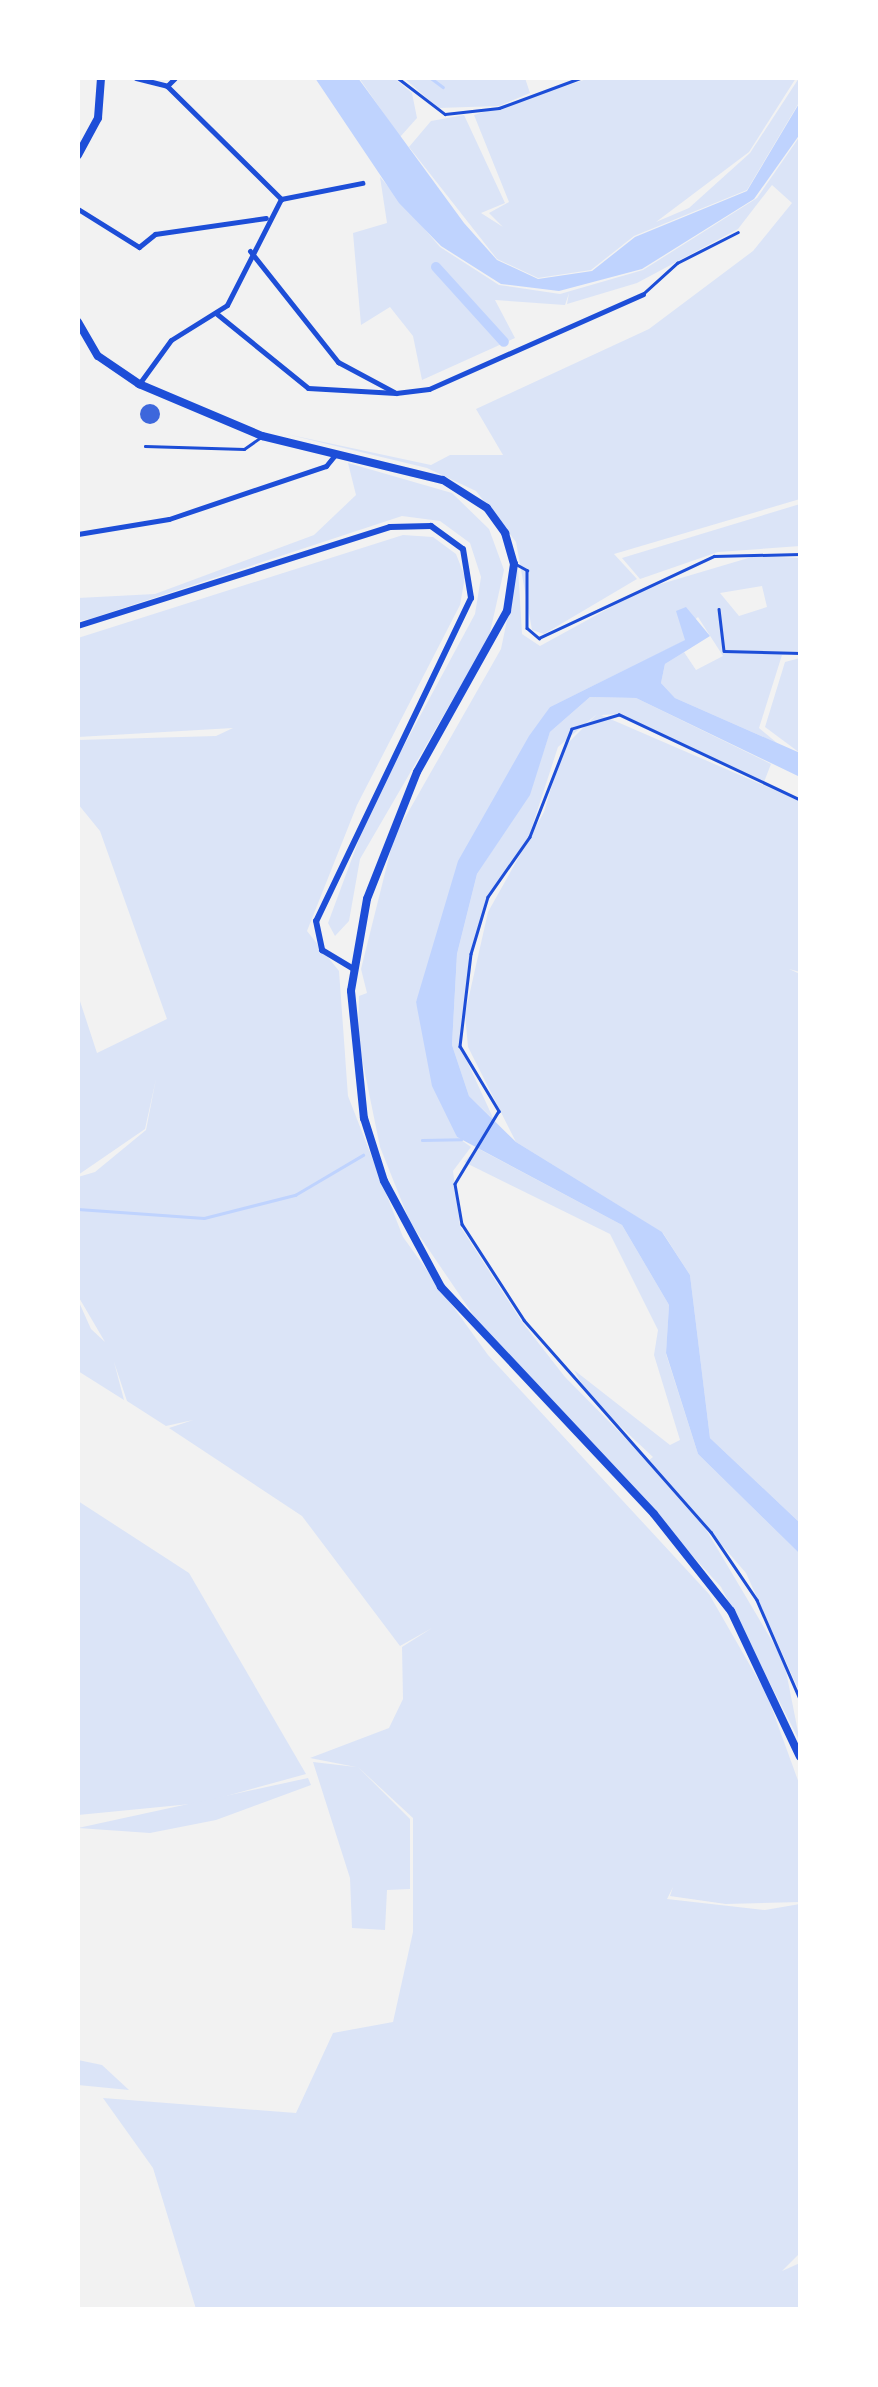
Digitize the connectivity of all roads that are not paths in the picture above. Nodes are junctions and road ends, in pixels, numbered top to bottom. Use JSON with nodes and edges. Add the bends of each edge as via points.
{"nodes":[{"id":1,"x":101,"y":78,"type":"edge"},
{"id":2,"x":136,"y":78,"type":"edge"},
{"id":3,"x":175,"y":78,"type":"edge"},
{"id":4,"x":167,"y":86,"type":"junction"},
{"id":5,"x":80,"y":146,"type":"edge"},
{"id":6,"x":78,"y":155,"type":"edge"},
{"id":7,"x":362,"y":183,"type":"dead end"},
{"id":8,"x":282,"y":200,"type":"junction"},
{"id":9,"x":78,"y":209,"type":"edge"},
{"id":10,"x":266,"y":218,"type":"junction"},
{"id":11,"x":738,"y":232,"type":"dead end"},
{"id":12,"x":250,"y":250,"type":"junction"},
{"id":13,"x":642,"y":294,"type":"joint"},
{"id":14,"x":217,"y":314,"type":"junction"},
{"id":15,"x":78,"y":322,"type":"edge"},
{"id":16,"x":139,"y":384,"type":"junction"},
{"id":17,"x":396,"y":393,"type":"junction"},
{"id":18,"x":262,"y":436,"type":"junction"},
{"id":19,"x":145,"y":446,"type":"dead end"},
{"id":20,"x":337,"y":453,"type":"junction"},
{"id":21,"x":78,"y":534,"type":"edge"},
{"id":22,"x":800,"y":554,"type":"edge"},
{"id":23,"x":514,"y":564,"type":"junction"},
{"id":24,"x":719,"y":609,"type":"dead end"},
{"id":25,"x":78,"y":626,"type":"edge"},
{"id":26,"x":800,"y":654,"type":"edge"},
{"id":27,"x":352,"y":968,"type":"junction"},
{"id":28,"x":800,"y":1756,"type":"edge"}],
"edges":[{"from":1,"to":5,"type":"main road","via":[[98,118]]},
{"from":2,"to":4,"type":"street"},
{"from":3,"to":4,"type":"street"},
{"from":4,"to":8,"type":"street"},
{"from":5,"to":6,"type":"main road"},
{"from":7,"to":8,"type":"street"},
{"from":8,"to":10,"type":"street"},
{"from":9,"to":10,"type":"street","via":[[132,244],[247,214]]},
{"from":10,"to":12,"type":"street"},
{"from":11,"to":13,"type":"lane","via":[[677,263]]},
{"from":12,"to":14,"type":"street"},
{"from":12,"to":17,"type":"street","via":[[338,362]]},
{"from":13,"to":17,"type":"street","via":[[429,389]]},
{"from":14,"to":16,"type":"street","via":[[170,340]]},
{"from":14,"to":17,"type":"street","via":[[308,388]]},
{"from":15,"to":16,"type":"main road","via":[[98,356]]},
{"from":16,"to":18,"type":"main road"},
{"from":18,"to":19,"type":"lane","via":[[244,450]]},
{"from":18,"to":20,"type":"main road"},
{"from":20,"to":21,"type":"street","via":[[326,466],[170,518]]},
{"from":20,"to":23,"type":"main road","via":[[460,488],[498,521]]},
{"from":22,"to":23,"type":"lane","via":[[714,556],[539,638],[527,628],[527,570]]},
{"from":23,"to":27,"type":"main road","via":[[495,640],[392,827]]},
{"from":24,"to":26,"type":"lane","via":[[724,650]]},
{"from":25,"to":27,"type":"main road","via":[[390,527],[431,526],[463,549],[471,598],[316,921],[322,950]]},
{"from":27,"to":28,"type":"main road","via":[[364,1118],[424,1261],[654,1514],[748,1643]]}]}
